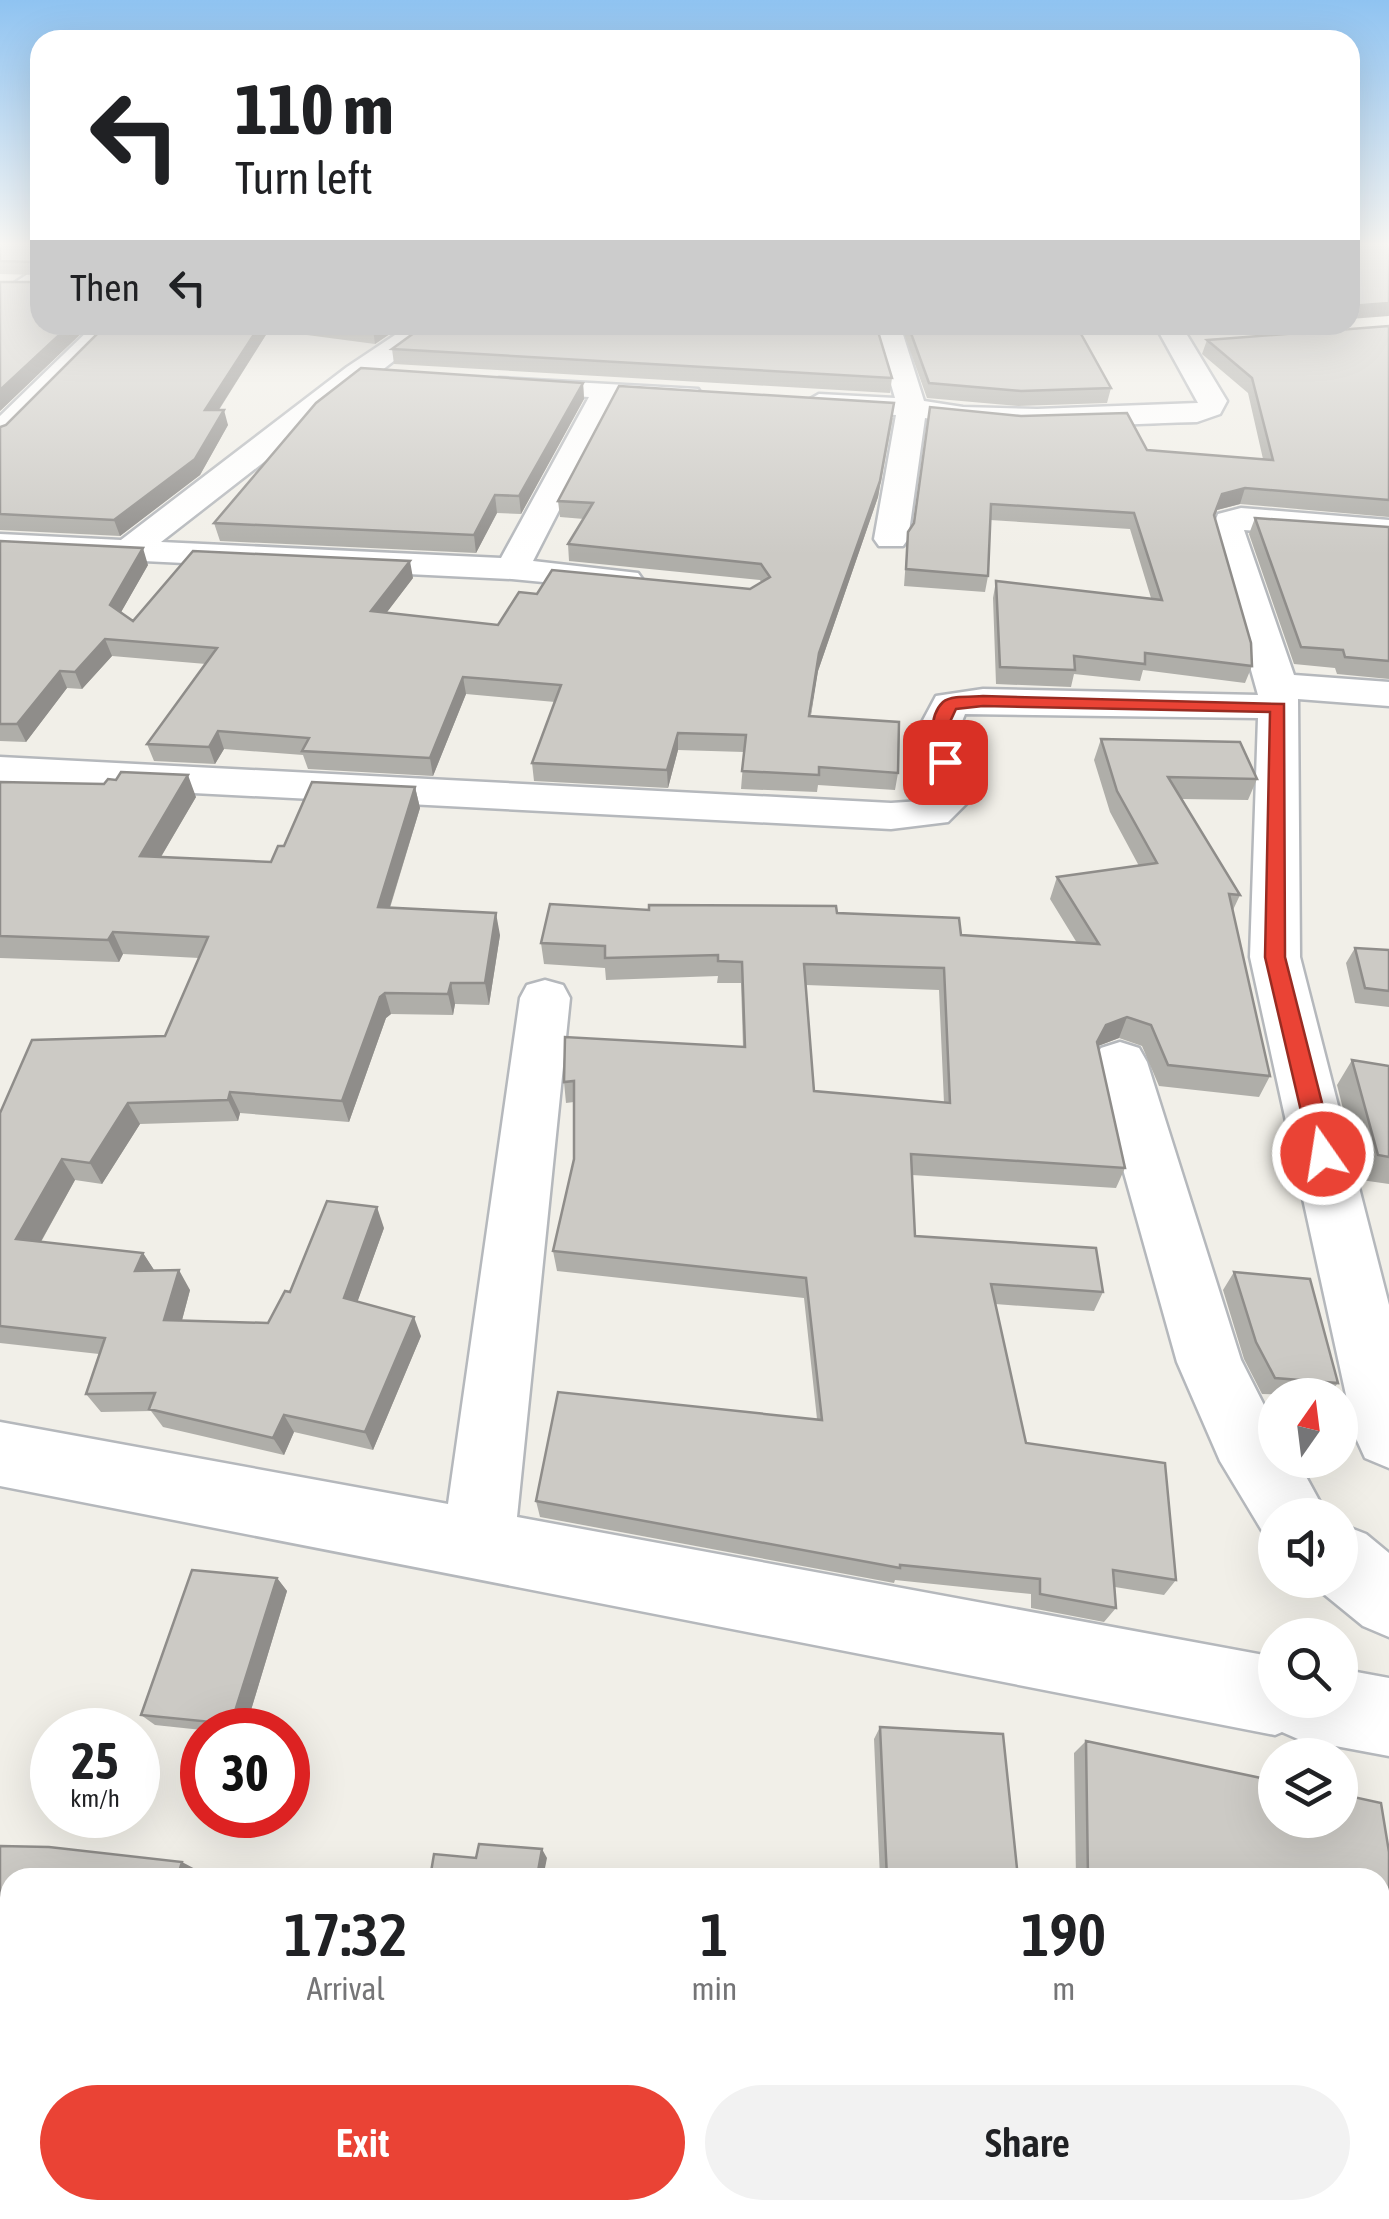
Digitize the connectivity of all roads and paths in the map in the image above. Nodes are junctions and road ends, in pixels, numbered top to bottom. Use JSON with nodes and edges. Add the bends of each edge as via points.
{"nodes":[{"id":1,"x":85,"y":348,"type":"edge"},
{"id":2,"x":394,"y":348,"type":"edge"},
{"id":3,"x":894,"y":348,"type":"edge"},
{"id":4,"x":1188,"y":348,"type":"edge"},
{"id":5,"x":357,"y":373,"type":"junction"},
{"id":6,"x":395,"y":376,"type":"edge"},
{"id":7,"x":472,"y":381,"type":"edge"},
{"id":8,"x":47,"y":384,"type":"junction"},
{"id":9,"x":16,"y":385,"type":"edge"},
{"id":10,"x":606,"y":390,"type":"junction"},
{"id":11,"x":712,"y":396,"type":"edge"},
{"id":12,"x":784,"y":400,"type":"edge"},
{"id":13,"x":912,"y":407,"type":"junction"},
{"id":14,"x":0,"y":432,"type":"edge"},
{"id":15,"x":1389,"y":530,"type":"edge"},
{"id":16,"x":891,"y":540,"type":"dead end"},
{"id":17,"x":3,"y":547,"type":"edge"},
{"id":18,"x":132,"y":548,"type":"junction"},
{"id":19,"x":512,"y":569,"type":"junction"},
{"id":20,"x":649,"y":582,"type":"edge"},
{"id":21,"x":1389,"y":694,"type":"edge"},
{"id":22,"x":1278,"y":697,"type":"junction"},
{"id":23,"x":0,"y":770,"type":"edge"},
{"id":24,"x":545,"y":998,"type":"dead end"},
{"id":25,"x":1120,"y":1062,"type":"dead end"},
{"id":26,"x":1389,"y":1436,"type":"edge"},
{"id":27,"x":0,"y":1454,"type":"edge"},
{"id":28,"x":1281,"y":1498,"type":"edge"},
{"id":29,"x":478,"y":1544,"type":"junction"},
{"id":30,"x":1358,"y":1575,"type":"edge"},
{"id":31,"x":1389,"y":1600,"type":"edge"},
{"id":32,"x":1258,"y":1693,"type":"edge"},
{"id":33,"x":1358,"y":1711,"type":"edge"},
{"id":34,"x":1389,"y":1717,"type":"edge"}],
"edges":[{"from":1,"to":8,"type":"street"},
{"from":2,"to":5,"type":"street"},
{"from":3,"to":13,"type":"street"},
{"from":4,"to":13,"type":"street","via":[[1213,400],[1197,413],[1037,418]]},
{"from":5,"to":6,"type":"street"},
{"from":5,"to":18,"type":"street"},
{"from":7,"to":10,"type":"street"},
{"from":8,"to":9,"type":"street"},
{"from":8,"to":14,"type":"street"},
{"from":10,"to":11,"type":"street"},
{"from":10,"to":19,"type":"street"},
{"from":12,"to":13,"type":"street"},
{"from":13,"to":16,"type":"street"},
{"from":15,"to":22,"type":"street","via":[[1267,518],[1230,521]]},
{"from":17,"to":18,"type":"street"},
{"from":18,"to":19,"type":"street"},
{"from":19,"to":20,"type":"street"},
{"from":21,"to":22,"type":"street"},
{"from":22,"to":23,"type":"street","via":[[950,704],[940,724],[949,799],[933,813],[891,816]]},
{"from":22,"to":26,"type":"street","via":[[1275,957]]},
{"from":24,"to":29,"type":"street"},
{"from":25,"to":28,"type":"street","via":[[1209,1362],[1244,1439]]},
{"from":27,"to":29,"type":"street"},
{"from":29,"to":32,"type":"street"},
{"from":30,"to":31,"type":"street"},
{"from":33,"to":34,"type":"street"}]}
